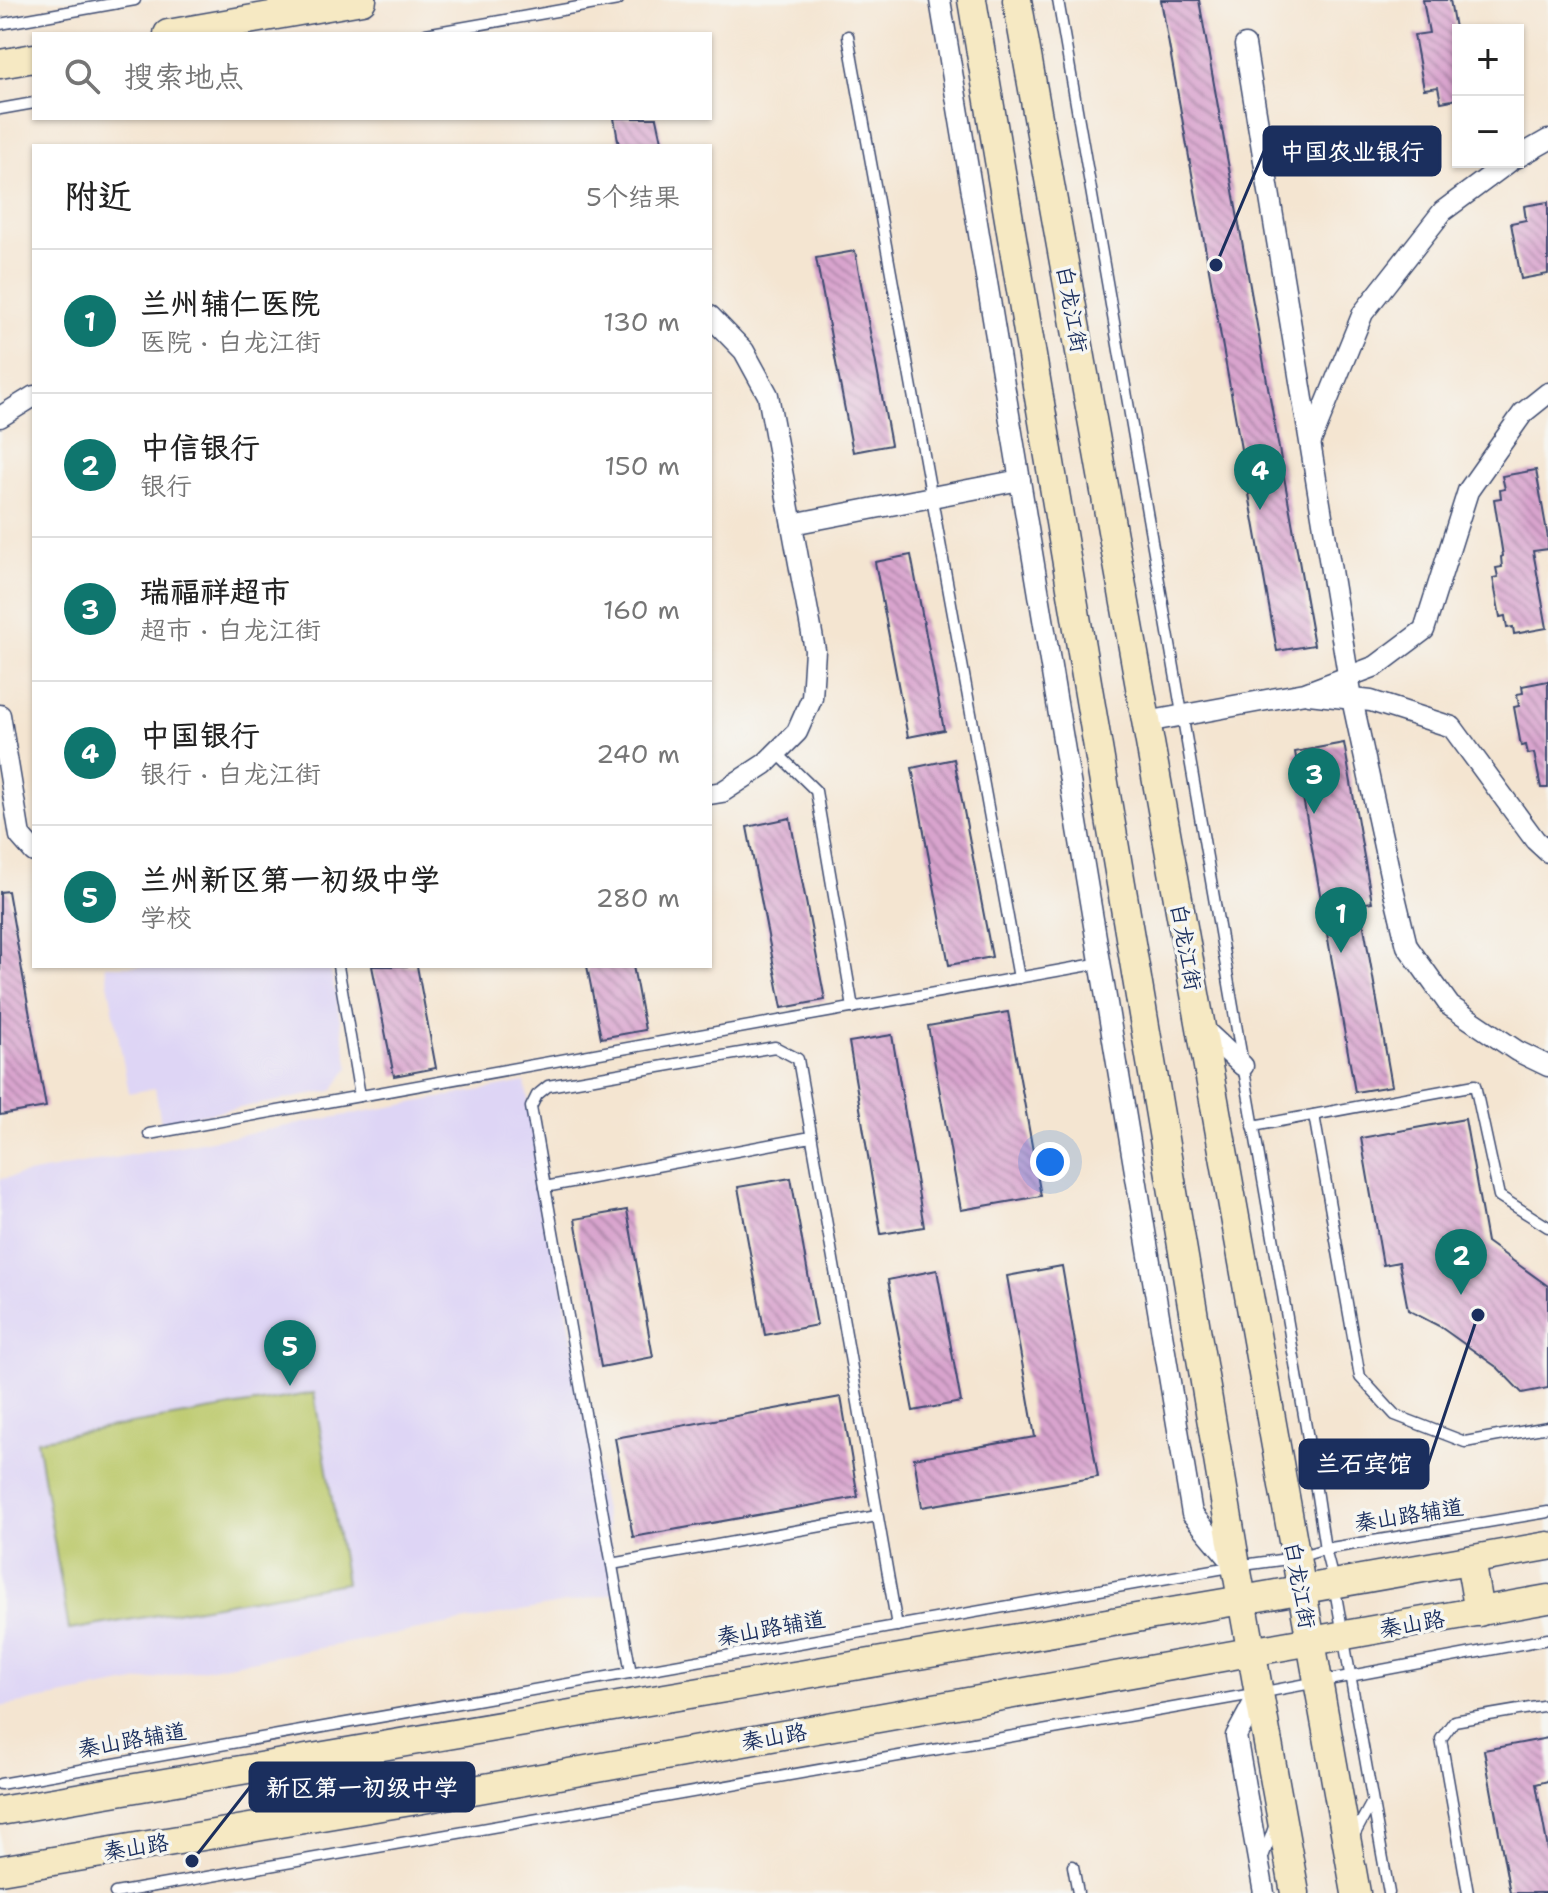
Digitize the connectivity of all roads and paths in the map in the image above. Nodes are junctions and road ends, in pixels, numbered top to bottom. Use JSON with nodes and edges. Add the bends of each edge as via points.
{"nodes":[{"id":1,"x":135,"y":0,"type":"edge"},
{"id":2,"x":362,"y":0,"type":"edge"},
{"id":3,"x":618,"y":0,"type":"edge"},
{"id":4,"x":940,"y":0,"type":"edge"},
{"id":5,"x":972,"y":0,"type":"edge"},
{"id":6,"x":1017,"y":0,"type":"edge"},
{"id":7,"x":1058,"y":0,"type":"edge"},
{"id":8,"x":0,"y":24,"type":"edge"},
{"id":9,"x":179,"y":32,"type":"edge"},
{"id":10,"x":437,"y":32,"type":"edge"},
{"id":11,"x":848,"y":36,"type":"dead end"},
{"id":12,"x":1245,"y":45,"type":"dead end"},
{"id":13,"x":32,"y":58,"type":"edge"},
{"id":14,"x":0,"y":64,"type":"edge"},
{"id":15,"x":32,"y":103,"type":"edge"},
{"id":16,"x":0,"y":109,"type":"edge"},
{"id":17,"x":1548,"y":140,"type":"edge"},
{"id":18,"x":1524,"y":154,"type":"edge"},
{"id":19,"x":1501,"y":168,"type":"edge"},
{"id":20,"x":712,"y":318,"type":"edge"},
{"id":21,"x":1548,"y":393,"type":"edge"},
{"id":22,"x":32,"y":397,"type":"edge"},
{"id":23,"x":0,"y":417,"type":"edge"},
{"id":24,"x":1311,"y":441,"type":"junction"},
{"id":25,"x":1020,"y":480,"type":"junction"},
{"id":26,"x":931,"y":497,"type":"junction"},
{"id":27,"x":792,"y":524,"type":"junction"},
{"id":28,"x":1350,"y":676,"type":"junction"},
{"id":29,"x":1305,"y":693,"type":"junction"},
{"id":30,"x":1352,"y":699,"type":"junction"},
{"id":31,"x":1182,"y":715,"type":"junction"},
{"id":32,"x":0,"y":719,"type":"edge"},
{"id":33,"x":1146,"y":722,"type":"junction"},
{"id":34,"x":776,"y":752,"type":"junction"},
{"id":35,"x":712,"y":794,"type":"edge"},
{"id":36,"x":32,"y":850,"type":"edge"},
{"id":37,"x":1548,"y":852,"type":"edge"},
{"id":38,"x":1101,"y":963,"type":"junction"},
{"id":39,"x":338,"y":968,"type":"edge"},
{"id":40,"x":1019,"y":978,"type":"junction"},
{"id":41,"x":853,"y":1008,"type":"junction"},
{"id":42,"x":1200,"y":1026,"type":"junction"},
{"id":43,"x":1243,"y":1066,"type":"junction"},
{"id":44,"x":1548,"y":1066,"type":"edge"},
{"id":45,"x":360,"y":1096,"type":"junction"},
{"id":46,"x":1314,"y":1115,"type":"junction"},
{"id":47,"x":1253,"y":1126,"type":"junction"},
{"id":48,"x":149,"y":1134,"type":"dead end"},
{"id":49,"x":811,"y":1137,"type":"junction"},
{"id":50,"x":545,"y":1187,"type":"junction"},
{"id":51,"x":1548,"y":1227,"type":"edge"},
{"id":52,"x":1548,"y":1427,"type":"edge"},
{"id":53,"x":1548,"y":1512,"type":"edge"},
{"id":54,"x":877,"y":1516,"type":"junction"},
{"id":55,"x":1548,"y":1546,"type":"edge"},
{"id":56,"x":1325,"y":1549,"type":"junction"},
{"id":57,"x":1295,"y":1558,"type":"junction"},
{"id":58,"x":1470,"y":1560,"type":"junction"},
{"id":59,"x":612,"y":1564,"type":"junction"},
{"id":60,"x":1236,"y":1566,"type":"junction"},
{"id":61,"x":1334,"y":1584,"type":"junction"},
{"id":62,"x":1301,"y":1590,"type":"junction"},
{"id":63,"x":1548,"y":1599,"type":"edge"},
{"id":64,"x":1242,"y":1600,"type":"junction"},
{"id":65,"x":1479,"y":1612,"type":"junction"},
{"id":66,"x":897,"y":1626,"type":"junction"},
{"id":67,"x":1343,"y":1636,"type":"junction"},
{"id":68,"x":1548,"y":1639,"type":"edge"},
{"id":69,"x":1310,"y":1642,"type":"junction"},
{"id":70,"x":1252,"y":1652,"type":"junction"},
{"id":71,"x":631,"y":1673,"type":"junction"},
{"id":72,"x":1350,"y":1676,"type":"junction"},
{"id":73,"x":1317,"y":1682,"type":"junction"},
{"id":74,"x":1259,"y":1693,"type":"junction"},
{"id":75,"x":1548,"y":1705,"type":"edge"},
{"id":76,"x":0,"y":1784,"type":"edge"},
{"id":77,"x":1372,"y":1802,"type":"junction"},
{"id":78,"x":1280,"y":1810,"type":"junction"},
{"id":79,"x":0,"y":1811,"type":"edge"},
{"id":80,"x":1347,"y":1847,"type":"junction"},
{"id":81,"x":1073,"y":1866,"type":"dead end"},
{"id":82,"x":1259,"y":1867,"type":"junction"},
{"id":83,"x":0,"y":1870,"type":"edge"},
{"id":84,"x":115,"y":1893,"type":"edge"},
{"id":85,"x":1078,"y":1893,"type":"edge"},
{"id":86,"x":1264,"y":1893,"type":"edge"},
{"id":87,"x":1295,"y":1893,"type":"edge"},
{"id":88,"x":1356,"y":1893,"type":"edge"},
{"id":89,"x":1389,"y":1893,"type":"edge"},
{"id":90,"x":1468,"y":1893,"type":"edge"}],
"edges":[{"from":1,"to":8,"type":"lane"},
{"from":2,"to":9,"type":"main road"},
{"from":3,"to":10,"type":"lane"},
{"from":4,"to":25,"type":"street"},
{"from":5,"to":60,"type":"main road"},
{"from":6,"to":33,"type":"main road","name":"白龙江街"},
{"from":7,"to":31,"type":"lane","name":"白龙江街"},
{"from":11,"to":26,"type":"lane"},
{"from":12,"to":24,"type":"street"},
{"from":13,"to":14,"type":"main road"},
{"from":15,"to":16,"type":"lane"},
{"from":17,"to":18,"type":"street"},
{"from":19,"to":24,"type":"street","via":[[1443,211],[1363,313]]},
{"from":20,"to":27,"type":"street","via":[[744,351],[768,395]]},
{"from":21,"to":28,"type":"street","via":[[1523,413],[1468,491],[1424,630],[1376,666]]},
{"from":22,"to":23,"type":"street"},
{"from":24,"to":28,"type":"street"},
{"from":25,"to":26,"type":"street"},
{"from":25,"to":38,"type":"street"},
{"from":26,"to":27,"type":"street"},
{"from":26,"to":40,"type":"lane"},
{"from":27,"to":34,"type":"street","via":[[815,650],[812,698],[797,732]]},
{"from":28,"to":29,"type":"street"},
{"from":28,"to":30,"type":"street"},
{"from":29,"to":30,"type":"street"},
{"from":29,"to":31,"type":"street"},
{"from":30,"to":37,"type":"street","via":[[1452,727]]},
{"from":30,"to":44,"type":"street","via":[[1407,946],[1450,1006]]},
{"from":31,"to":33,"type":"street"},
{"from":31,"to":43,"type":"lane","name":"白龙江街"},
{"from":32,"to":36,"type":"street","via":[[20,836]]},
{"from":33,"to":42,"type":"main road","name":"白龙江街"},
{"from":34,"to":35,"type":"street","via":[[722,792]]},
{"from":34,"to":41,"type":"lane","via":[[816,791]]},
{"from":38,"to":40,"type":"lane"},
{"from":38,"to":60,"type":"street","via":[[1192,1514]]},
{"from":39,"to":45,"type":"lane"},
{"from":40,"to":41,"type":"lane"},
{"from":41,"to":45,"type":"lane"},
{"from":42,"to":43,"type":"street"},
{"from":42,"to":57,"type":"main road","name":"白龙江街"},
{"from":43,"to":47,"type":"lane","name":"白龙江街"},
{"from":45,"to":48,"type":"lane"},
{"from":46,"to":47,"type":"lane"},
{"from":46,"to":51,"type":"lane","via":[[1475,1085],[1499,1196]]},
{"from":46,"to":52,"type":"lane","via":[[1360,1377],[1395,1415],[1465,1442]]},
{"from":47,"to":56,"type":"lane","name":"白龙江街"},
{"from":49,"to":50,"type":"lane"},
{"from":49,"to":50,"type":"lane","via":[[798,1059],[775,1047],[548,1086],[531,1107]]},
{"from":49,"to":54,"type":"lane"},
{"from":50,"to":59,"type":"lane"},
{"from":53,"to":56,"type":"lane","name":"秦山路辅道"},
{"from":54,"to":59,"type":"lane"},
{"from":54,"to":66,"type":"lane"},
{"from":55,"to":58,"type":"main road"},
{"from":56,"to":57,"type":"lane","name":"秦山路辅道"},
{"from":56,"to":61,"type":"lane","name":"白龙江街"},
{"from":57,"to":60,"type":"lane","name":"秦山路辅道"},
{"from":57,"to":62,"type":"main road","name":"白龙江街"},
{"from":58,"to":61,"type":"main road"},
{"from":58,"to":65,"type":"main road"},
{"from":59,"to":71,"type":"lane"},
{"from":60,"to":64,"type":"main road"},
{"from":60,"to":66,"type":"lane","name":"秦山路辅道"},
{"from":61,"to":62,"type":"main road"},
{"from":61,"to":67,"type":"lane","name":"白龙江街"},
{"from":62,"to":64,"type":"main road"},
{"from":62,"to":69,"type":"main road","name":"白龙江街"},
{"from":63,"to":65,"type":"main road","name":"秦山路"},
{"from":64,"to":70,"type":"main road"},
{"from":64,"to":79,"type":"main road"},
{"from":65,"to":67,"type":"main road","name":"秦山路"},
{"from":66,"to":71,"type":"lane","name":"秦山路辅道"},
{"from":67,"to":69,"type":"main road","name":"秦山路"},
{"from":67,"to":72,"type":"lane","name":"白龙江街"},
{"from":68,"to":72,"type":"lane"},
{"from":69,"to":70,"type":"main road","name":"秦山路"},
{"from":69,"to":73,"type":"main road","name":"白龙江街"},
{"from":70,"to":74,"type":"main road"},
{"from":70,"to":83,"type":"main road","name":"秦山路"},
{"from":71,"to":76,"type":"lane","name":"秦山路辅道"},
{"from":72,"to":73,"type":"lane"},
{"from":72,"to":77,"type":"lane","name":"白龙江街"},
{"from":73,"to":74,"type":"lane"},
{"from":73,"to":80,"type":"main road","name":"白龙江街"},
{"from":74,"to":78,"type":"main road"},
{"from":74,"to":82,"type":"street","via":[[1236,1736]]},
{"from":74,"to":84,"type":"lane"},
{"from":75,"to":90,"type":"lane","via":[[1454,1721],[1441,1739]]},
{"from":77,"to":80,"type":"lane"},
{"from":77,"to":89,"type":"lane","name":"白龙江街"},
{"from":78,"to":82,"type":"lane"},
{"from":78,"to":87,"type":"main road"},
{"from":80,"to":88,"type":"main road","name":"白龙江街"},
{"from":81,"to":85,"type":"lane"},
{"from":82,"to":86,"type":"street"}]}
